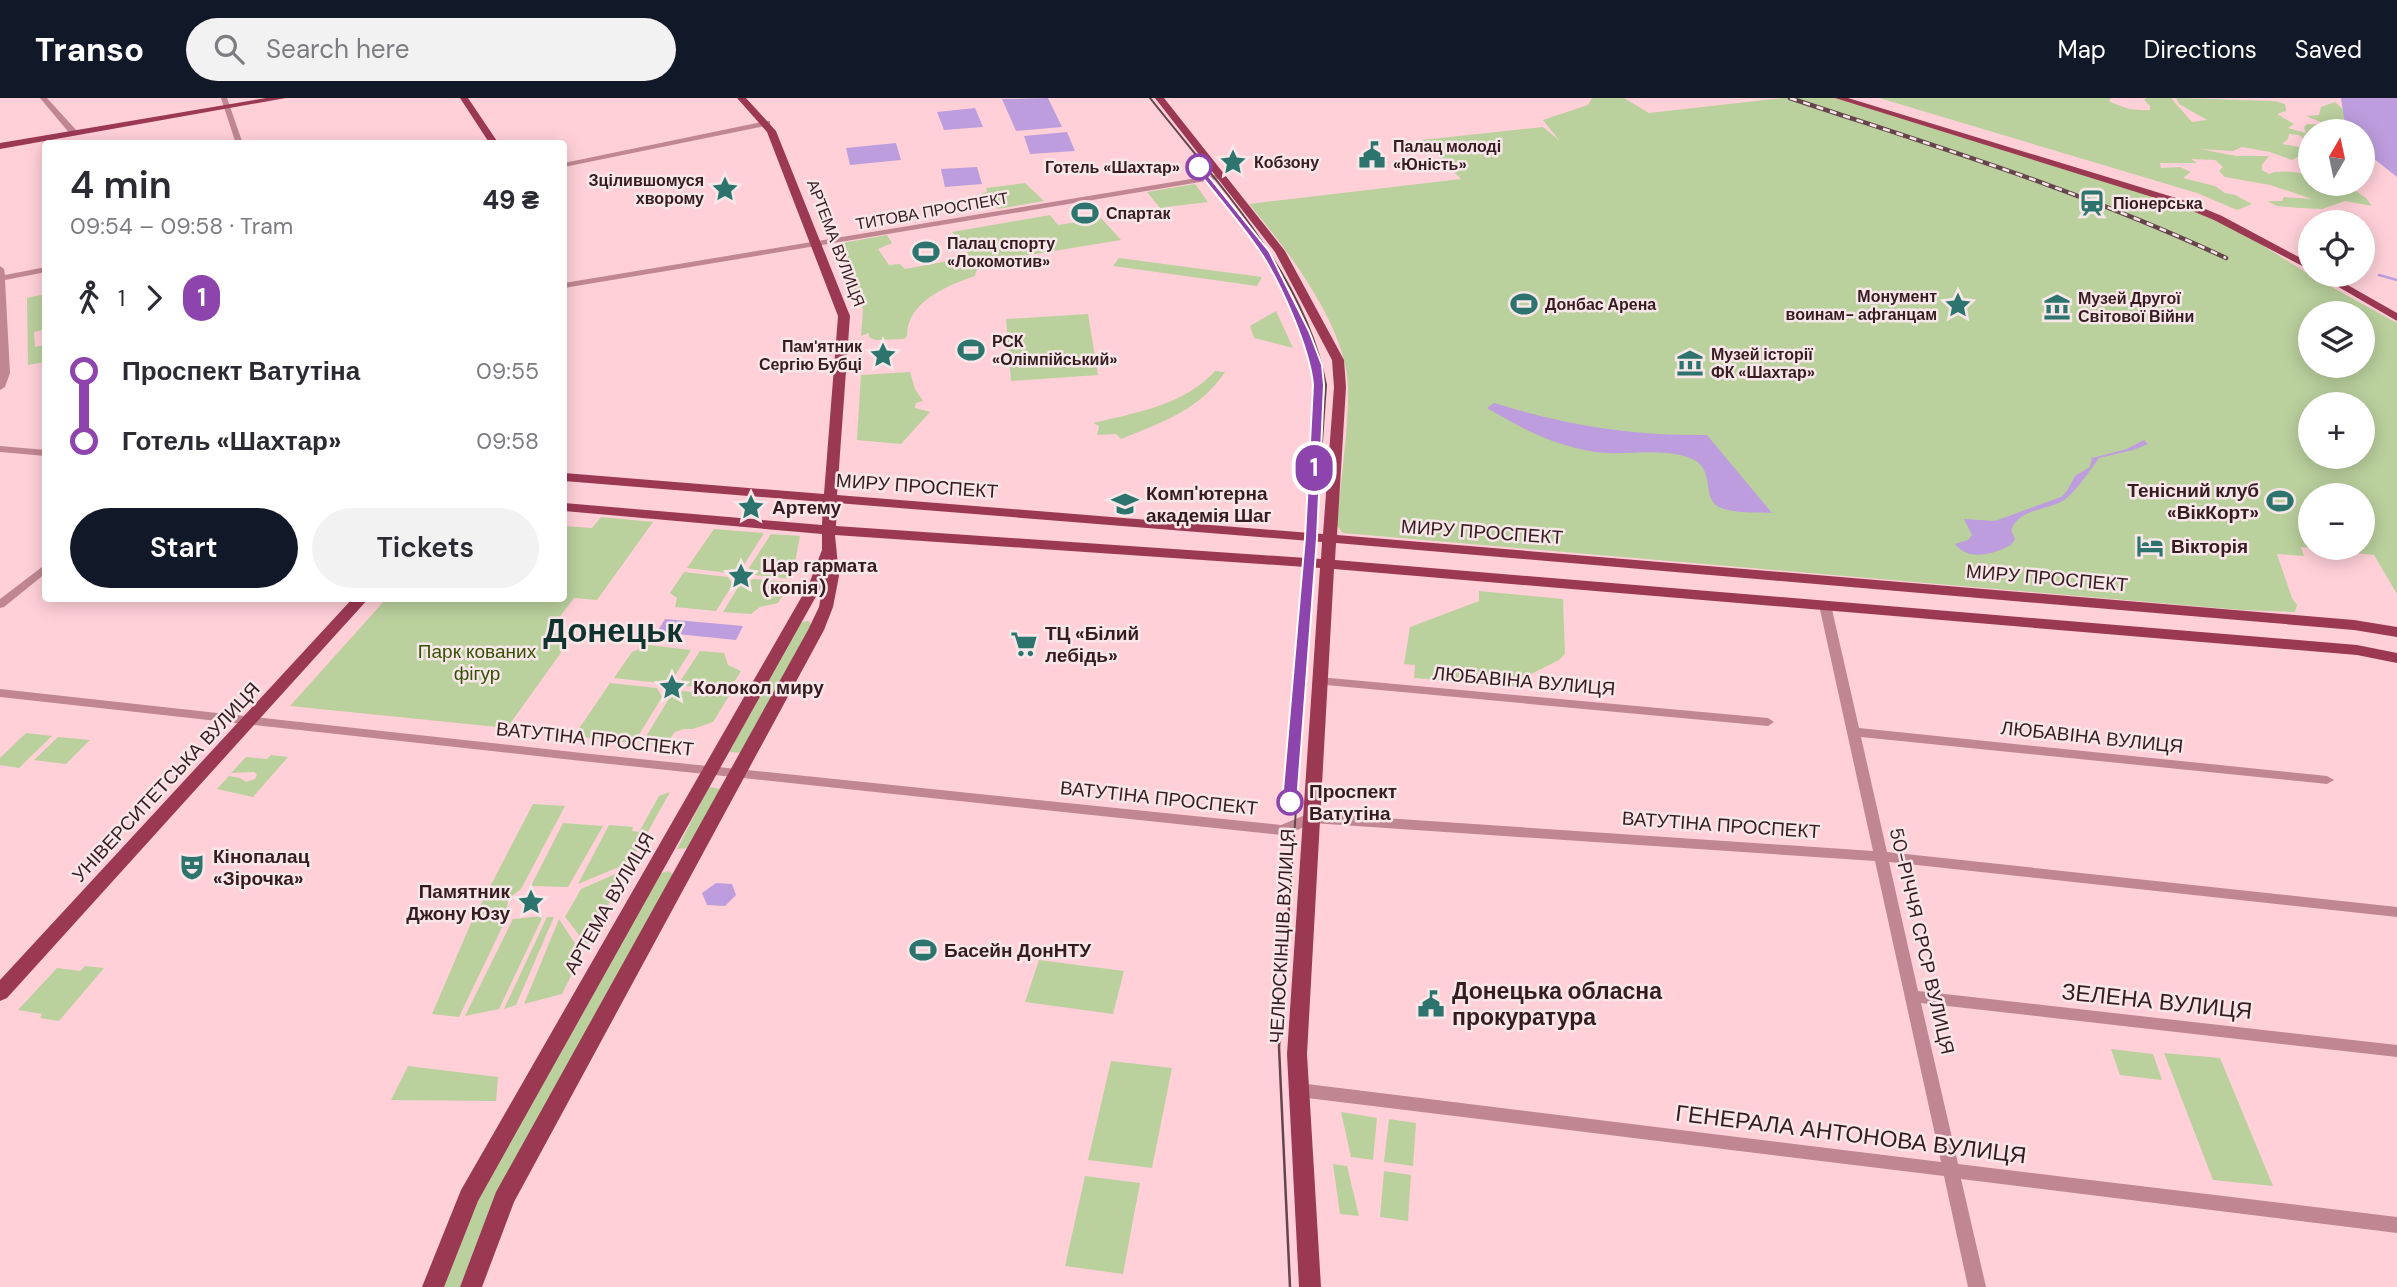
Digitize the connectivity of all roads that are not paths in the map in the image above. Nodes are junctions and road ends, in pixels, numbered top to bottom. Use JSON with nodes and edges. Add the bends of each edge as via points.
{"nodes":[{"id":1,"x":43,"y":98,"type":"edge"},
{"id":2,"x":282,"y":98,"type":"edge"},
{"id":3,"x":464,"y":98,"type":"edge"},
{"id":4,"x":741,"y":98,"type":"edge"},
{"id":5,"x":1159,"y":98,"type":"edge"},
{"id":6,"x":1839,"y":98,"type":"edge"},
{"id":7,"x":1852,"y":98,"type":"edge"},
{"id":8,"x":226,"y":103,"type":"edge"},
{"id":9,"x":766,"y":123,"type":"junction"},
{"id":10,"x":74,"y":134,"type":"junction"},
{"id":11,"x":239,"y":140,"type":"edge"},
{"id":12,"x":492,"y":140,"type":"edge"},
{"id":13,"x":0,"y":146,"type":"edge"},
{"id":14,"x":567,"y":164,"type":"edge"},
{"id":15,"x":1221,"y":176,"type":"junction"},
{"id":16,"x":814,"y":245,"type":"junction"},
{"id":17,"x":2298,"y":254,"type":"edge"},
{"id":18,"x":2298,"y":261,"type":"edge"},
{"id":19,"x":0,"y":269,"type":"edge"},
{"id":20,"x":42,"y":270,"type":"edge"},
{"id":21,"x":1,"y":278,"type":"edge"},
{"id":22,"x":567,"y":286,"type":"edge"},
{"id":23,"x":2344,"y":287,"type":"edge"},
{"id":24,"x":2357,"y":287,"type":"edge"},
{"id":25,"x":2397,"y":310,"type":"edge"},
{"id":26,"x":2397,"y":318,"type":"edge"},
{"id":27,"x":0,"y":387,"type":"edge"},
{"id":28,"x":0,"y":449,"type":"edge"},
{"id":29,"x":42,"y":453,"type":"edge"},
{"id":30,"x":567,"y":477,"type":"edge"},
{"id":31,"x":830,"y":499,"type":"junction"},
{"id":32,"x":567,"y":507,"type":"edge"},
{"id":33,"x":1042,"y":515,"type":"junction"},
{"id":34,"x":829,"y":537,"type":"junction"},
{"id":35,"x":1328,"y":539,"type":"junction"},
{"id":36,"x":1031,"y":545,"type":"junction"},
{"id":37,"x":1326,"y":564,"type":"junction"},
{"id":38,"x":42,"y":570,"type":"edge"},
{"id":39,"x":1744,"y":572,"type":"junction"},
{"id":40,"x":1950,"y":589,"type":"junction"},
{"id":41,"x":1750,"y":599,"type":"junction"},
{"id":42,"x":358,"y":602,"type":"edge"},
{"id":43,"x":0,"y":605,"type":"edge"},
{"id":44,"x":1825,"y":605,"type":"junction"},
{"id":45,"x":1956,"y":616,"type":"junction"},
{"id":46,"x":792,"y":627,"type":"junction"},
{"id":47,"x":816,"y":629,"type":"junction"},
{"id":48,"x":2397,"y":632,"type":"edge"},
{"id":49,"x":2397,"y":658,"type":"edge"},
{"id":50,"x":1319,"y":681,"type":"junction"},
{"id":51,"x":0,"y":693,"type":"edge"},
{"id":52,"x":251,"y":720,"type":"junction"},
{"id":53,"x":1768,"y":722,"type":"dead end"},
{"id":54,"x":1853,"y":732,"type":"junction"},
{"id":55,"x":709,"y":771,"type":"junction"},
{"id":56,"x":737,"y":774,"type":"junction"},
{"id":57,"x":2327,"y":780,"type":"dead end"},
{"id":58,"x":1310,"y":818,"type":"junction"},
{"id":59,"x":668,"y":846,"type":"junction"},
{"id":60,"x":695,"y":850,"type":"junction"},
{"id":61,"x":1881,"y":856,"type":"junction"},
{"id":62,"x":2397,"y":912,"type":"edge"},
{"id":63,"x":0,"y":993,"type":"edge"},
{"id":64,"x":1913,"y":996,"type":"junction"},
{"id":65,"x":2397,"y":1051,"type":"edge"},
{"id":66,"x":1300,"y":1090,"type":"junction"},
{"id":67,"x":1951,"y":1169,"type":"junction"},
{"id":68,"x":2397,"y":1225,"type":"edge"},
{"id":69,"x":433,"y":1287,"type":"edge"},
{"id":70,"x":471,"y":1287,"type":"edge"},
{"id":71,"x":1310,"y":1287,"type":"edge"},
{"id":72,"x":1977,"y":1287,"type":"edge"}],
"edges":[{"from":1,"to":10,"type":"street"},
{"from":2,"to":8,"type":"main road"},
{"from":3,"to":12,"type":"main road"},
{"from":4,"to":9,"type":"main road","name":"АРТЕМА ВУЛИЦЯ"},
{"from":5,"to":15,"type":"main road","name":"ЧЕЛЮСКІНЦІВ ВУЛИЦЯ"},
{"from":6,"to":18,"type":"main road","via":[[2172,200],[2218,218]]},
{"from":7,"to":17,"type":"main road","via":[[2188,200]]},
{"from":8,"to":10,"type":"main road"},
{"from":8,"to":11,"type":"street"},
{"from":9,"to":14,"type":"street"},
{"from":9,"to":16,"type":"main road","name":"АРТЕМА ВУЛИЦЯ"},
{"from":10,"to":13,"type":"main road"},
{"from":15,"to":16,"type":"street","name":"ТИТОВА ПРОСПЕКТ"},
{"from":15,"to":35,"type":"main road","name":"ЧЕЛЮСКІНЦІВ ВУЛИЦЯ","via":[[1280,251],[1338,360],[1340,387]]},
{"from":16,"to":22,"type":"street","name":"ТИТОВА ПРОСПЕКТ"},
{"from":16,"to":31,"type":"main road","name":"АРТЕМА ВУЛИЦЯ","via":[[844,316]]},
{"from":19,"to":21,"type":"street"},
{"from":20,"to":21,"type":"street"},
{"from":21,"to":27,"type":"street","via":[[5,373]]},
{"from":23,"to":26,"type":"main road"},
{"from":24,"to":25,"type":"main road"},
{"from":28,"to":29,"type":"street"},
{"from":30,"to":31,"type":"main road","name":"МИРУ ПРОСПЕКТ"},
{"from":31,"to":33,"type":"main road","name":"МИРУ ПРОСПЕКТ"},
{"from":31,"to":34,"type":"main road","name":"АРТЕМА ВУЛИЦЯ"},
{"from":32,"to":34,"type":"main road"},
{"from":33,"to":35,"type":"main road","name":"МИРУ ПРОСПЕКТ"},
{"from":33,"to":36,"type":"main road"},
{"from":34,"to":36,"type":"main road"},
{"from":34,"to":46,"type":"main road","name":"АРТЕМА ВУЛИЦЯ","via":[[819,578]]},
{"from":34,"to":47,"type":"main road","name":"АРТЕМА ВУЛИЦЯ","via":[[829,598]]},
{"from":35,"to":37,"type":"main road","name":"ЧЕЛЮСКІНЦІВ ВУЛИЦЯ"},
{"from":35,"to":39,"type":"main road","name":"МИРУ ПРОСПЕКТ"},
{"from":36,"to":37,"type":"main road"},
{"from":37,"to":41,"type":"main road"},
{"from":37,"to":50,"type":"main road","name":"ЧЕЛЮСКІНЦІВ ВУЛИЦЯ"},
{"from":38,"to":43,"type":"street"},
{"from":39,"to":40,"type":"main road","name":"МИРУ ПРОСПЕКТ"},
{"from":39,"to":41,"type":"main road","via":[[1733,579],[1734,584]]},
{"from":40,"to":45,"type":"main road","via":[[1969,604],[1968,611]]},
{"from":40,"to":48,"type":"main road","name":"МИРУ ПРОСПЕКТ"},
{"from":41,"to":44,"type":"main road"},
{"from":42,"to":52,"type":"main road","name":"УНІВЕРСИТЕТСЬКА ВУЛИЦЯ"},
{"from":44,"to":45,"type":"main road"},
{"from":44,"to":54,"type":"street","name":"50-РІЧЧЯ СРСР ВУЛИЦЯ"},
{"from":45,"to":49,"type":"main road","via":[[2357,650]]},
{"from":46,"to":47,"type":"main road","via":[[799,619],[812,617],[817,620]]},
{"from":46,"to":55,"type":"main road","name":"АРТЕМА ВУЛИЦЯ"},
{"from":47,"to":56,"type":"main road","name":"АРТЕМА ВУЛИЦЯ"},
{"from":50,"to":53,"type":"street","name":"ЛЮБАВІНА ВУЛИЦЯ"},
{"from":50,"to":58,"type":"main road","name":"ЧЕЛЮСКІНЦІВ ВУЛИЦЯ"},
{"from":51,"to":52,"type":"street","name":"ВАТУТІНА ПРОСПЕКТ"},
{"from":52,"to":55,"type":"street","name":"ВАТУТІНА ПРОСПЕКТ"},
{"from":52,"to":63,"type":"main road","name":"УНІВЕРСИТЕТСЬКА ВУЛИЦЯ"},
{"from":54,"to":57,"type":"street","name":"ЛЮБАВІНА ВУЛИЦЯ"},
{"from":54,"to":61,"type":"street","name":"50-РІЧЧЯ СРСР ВУЛИЦЯ"},
{"from":55,"to":56,"type":"street","name":"ВАТУТІНА ПРОСПЕКТ"},
{"from":55,"to":59,"type":"main road","name":"АРТЕМА ВУЛИЦЯ"},
{"from":56,"to":58,"type":"street","name":"ВАТУТІНА ПРОСПЕКТ","via":[[1281,830]]},
{"from":56,"to":60,"type":"main road","name":"АРТЕМА ВУЛИЦЯ"},
{"from":58,"to":61,"type":"street","name":"ВАТУТІНА ПРОСПЕКТ"},
{"from":58,"to":66,"type":"main road","name":"ЧЕЛЮСКІНЦІВ ВУЛИЦЯ","via":[[1297,1054]]},
{"from":59,"to":60,"type":"main road","via":[[669,853],[677,856]]},
{"from":59,"to":69,"type":"main road","name":"АРТЕМА ВУЛИЦЯ","via":[[469,1197]]},
{"from":60,"to":70,"type":"main road","name":"АРТЕМА ВУЛИЦЯ","via":[[504,1199]]},
{"from":61,"to":62,"type":"street","name":"ВАТУТІНА ПРОСПЕКТ"},
{"from":61,"to":64,"type":"street","name":"50-РІЧЧЯ СРСР ВУЛИЦЯ"},
{"from":64,"to":65,"type":"street","name":"ЗЕЛЕНА ВУЛИЦЯ"},
{"from":64,"to":67,"type":"street","name":"50-РІЧЧЯ СРСР ВУЛИЦЯ"},
{"from":66,"to":67,"type":"street","name":"ГЕНЕРАЛА АНТОНОВА ВУЛИЦЯ"},
{"from":66,"to":71,"type":"main road","name":"ЧЕЛЮСКІНЦІВ ВУЛИЦЯ"},
{"from":67,"to":68,"type":"street","name":"ГЕНЕРАЛА АНТОНОВА ВУЛИЦЯ"},
{"from":67,"to":72,"type":"street","name":"50-РІЧЧЯ СРСР ВУЛИЦЯ"}]}
